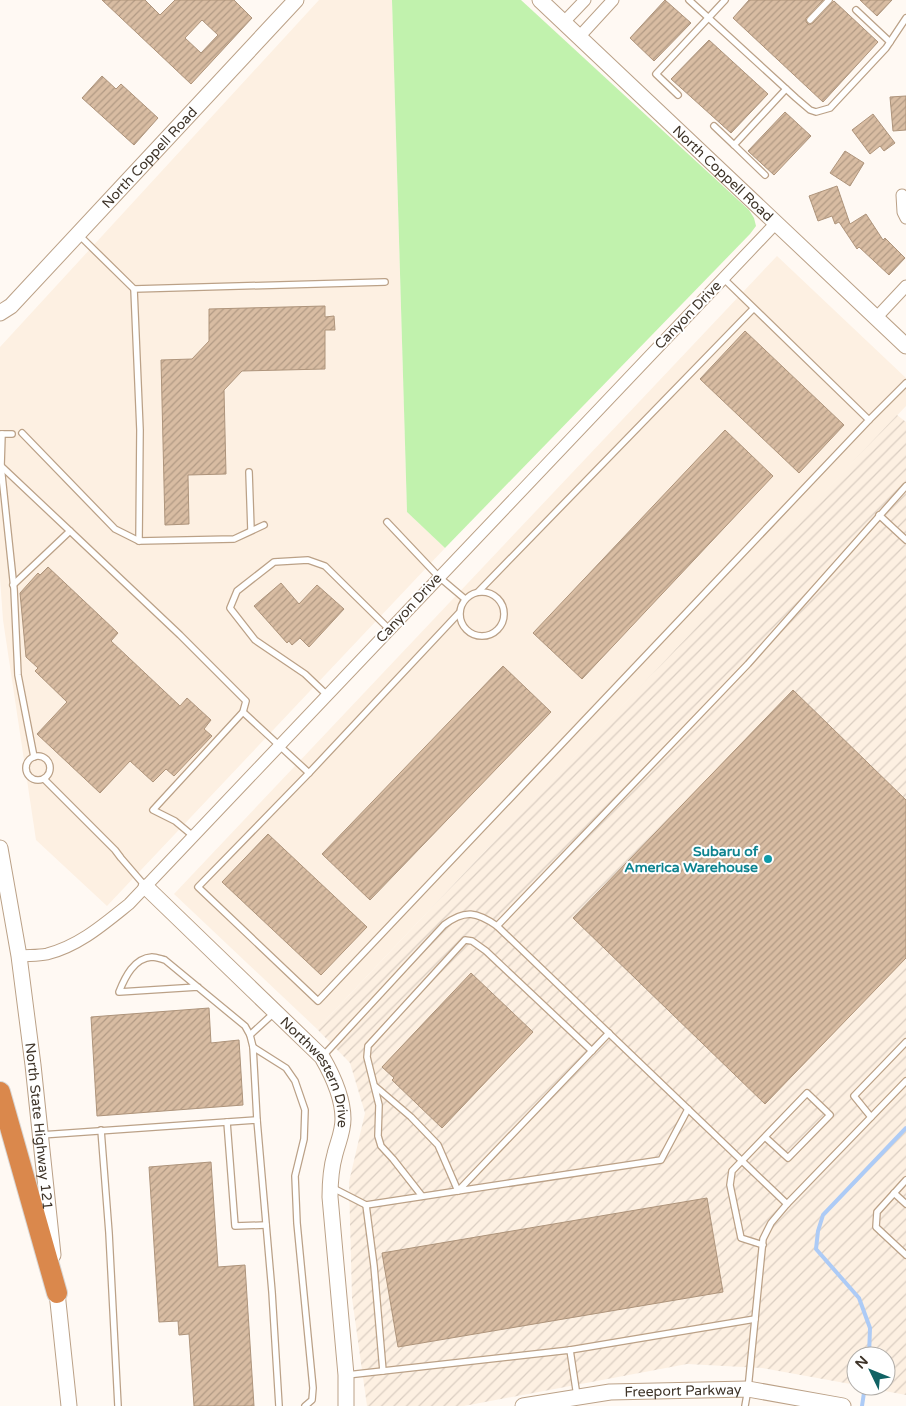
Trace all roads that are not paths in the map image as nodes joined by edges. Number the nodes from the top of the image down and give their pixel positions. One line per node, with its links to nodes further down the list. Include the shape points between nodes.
1 (296, 0): 23 (street, North Coppell Road)
2 (540, 0): 12 (street, North Coppell Road)
3 (585, 0): 12 (street)
4 (613, 0): 13 (street)
5 (689, 0): 9 (lane)
6 (726, 0): 9 (lane)
7 (829, 0): 11 (lane)
8 (856, 10): 14 (lane)
9 (709, 17): 15 (lane); 16 (lane, via 656,74)
10 (906, 18): 14 (lane)
11 (810, 20)
12 (564, 22): 13 (street, North Coppell Road)
13 (579, 37): 22 (street, North Coppell Road)
14 (890, 42): 15 (lane, via 830,108 816,112 810,110)
15 (786, 89): 18 (lane)
16 (678, 95)
17 (714, 126): 18 (lane)
18 (734, 145): 19 (lane)
19 (765, 175)
20 (902, 196): 21 (street)
21 (906, 218)
22 (776, 223): 24 (street, Canyon Drive); 31 (street, North Coppell Road)
23 (78, 234): 27 (lane); 28 (street, North Coppell Road)
24 (723, 278): 29 (lane); 48 (street, Canyon Drive)
25 (385, 282): 27 (lane)
26 (906, 286): 31 (street)
27 (134, 289): 47 (lane, via 140,430)
28 (4, 308): 30 (street, North Coppell Road)
29 (753, 309): 34 (lane); 50 (lane)
30 (0, 318)
31 (876, 318): 32 (street, North Coppell Road)
32 (906, 346)
33 (906, 383): 34 (lane)
34 (869, 420): 58 (lane, via 318,1001 198,887)
35 (22, 433): 47 (lane, via 115,529)
36 (1, 434): 37 (lane); 38 (lane)
37 (12, 434)
38 (1, 466): 45 (lane); 49 (lane)
39 (249, 472): 44 (lane)
40 (906, 486): 41 (lane)
41 (879, 515): 46 (lane); 63 (lane, via 748,664)
42 (386, 522): 48 (lane)
43 (264, 525): 44 (lane)
44 (251, 530): 47 (lane, via 234,539)
45 (70, 531): 49 (lane); 55 (lane, via 246,701)
46 (906, 540)
47 (139, 541)
48 (439, 577): 51 (lane); 53 (street, Canyon Drive)
49 (13, 585): 57 (lane, via 18,676)
50 (478, 592): 51 (lane); 52 (lane, via 492,594 502,605 504,619 496,632 483,637 468,633)
51 (465, 600): 52 (lane)
52 (459, 613): 58 (lane)
53 (389, 629): 54 (street, Canyon Drive); 54 (lane, via 325,566 308,560 274,562 237,591 230,608 256,640 305,674)
54 (327, 695): 56 (street, Canyon Drive)
55 (243, 712): 56 (lane); 60 (lane, via 153,810)
56 (278, 746): 58 (lane); 60 (street, Canyon Drive)
57 (34, 757): 59 (lane, via 43,757 49,764 50,772); 59 (lane, via 28,762 28,775 34,780)
58 (309, 774)
59 (44, 779): 62 (lane)
60 (194, 836): 62 (street, Canyon Drive)
61 (0, 848): 64 (street, North State Highway 121)
62 (146, 886): 64 (street, Canyon Drive, via 129,904 82,940 45,954); 66 (street, Northwestern Drive)
63 (497, 926): 67 (lane); 72 (lane, via 483,916 472,915 462,915 444,924)
64 (19, 956): 81 (street, North State Highway 121)
65 (198, 987): 65 (lane, via 165,960 152,957 128,971 119,992); 68 (lane, via 245,1026)
66 (275, 1011): 68 (lane); 72 (street, Northwestern Drive)
67 (609, 1033): 71 (lane); 76 (lane)
68 (250, 1035): 70 (lane)
69 (906, 1042): 77 (lane, via 854,1096)
70 (253, 1047): 78 (lane); 105 (lane, via 286,1068 295,1081 305,1110 304,1139 295,1176 313,1388 312,1400)
71 (592, 1051): 74 (lane, via 486,951 465,940 368,1046 367,1057); 86 (lane)
72 (322, 1057): 85 (street, Northwestern Drive, via 340,1095 343,1119)
73 (906, 1081): 77 (lane)
74 (376, 1086): 86 (lane, via 438,1145); 88 (lane, via 381,1146)
75 (0, 1092): 95 (highway)
76 (688, 1109): 83 (lane); 86 (lane, via 662,1160)
77 (871, 1117): 89 (lane)
78 (257, 1120): 79 (lane); 92 (lane)
79 (227, 1122): 80 (lane); 92 (lane, via 235,1226)
80 (101, 1130): 81 (lane); 103 (lane)
81 (40, 1135): 95 (street, North State Highway 121)
82 (765, 1137): 82 (lane, via 807,1093 830,1115 788,1158); 83 (lane)
83 (742, 1160): 89 (lane); 93 (lane, via 732,1171 730,1185 741,1238)
84 (906, 1180): 87 (lane)
85 (330, 1187): 91 (lane); 99 (street, Northwestern Drive)
86 (458, 1191): 88 (lane)
87 (894, 1193): 90 (lane); 94 (lane, via 877,1212 876,1227)
88 (422, 1196): 91 (lane)
89 (787, 1204): 93 (lane, via 766,1231)
90 (906, 1204)
91 (366, 1205): 98 (lane)
92 (266, 1225): 104 (lane)
93 (763, 1245): 96 (lane)
94 (906, 1255)
95 (57, 1293): 102 (street, North State Highway 121)
96 (755, 1320): 97 (lane); 100 (lane)
97 (570, 1350): 98 (lane); 101 (lane)
98 (383, 1371): 99 (lane)
99 (346, 1375): 106 (street, Northwestern Drive)
100 (748, 1390): 101 (street, Freeport Parkway, via 610,1392); 108 (lane); 109 (street, Freeport Parkway)
101 (577, 1396): 107 (street, Freeport Parkway)
102 (69, 1406)
103 (118, 1406)
104 (279, 1406)
105 (305, 1406)
106 (346, 1406)
107 (523, 1406)
108 (745, 1406)
109 (843, 1406)

